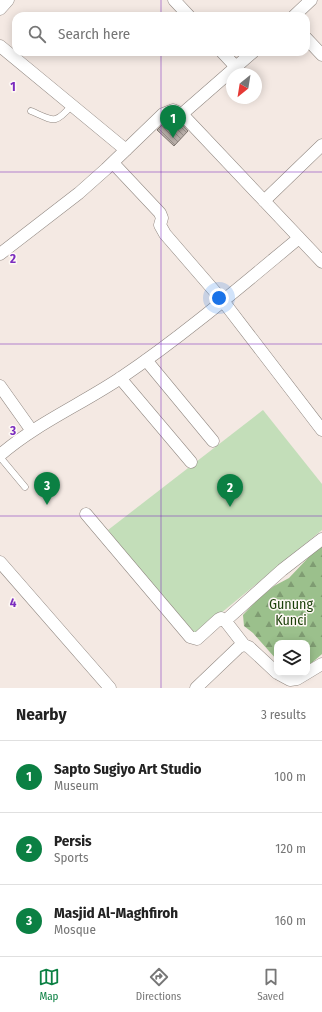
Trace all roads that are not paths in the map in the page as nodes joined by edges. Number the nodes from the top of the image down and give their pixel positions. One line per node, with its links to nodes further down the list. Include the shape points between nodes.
1 (8, 0): 4 (street)
2 (174, 0): 5 (street)
3 (311, 0): 6 (street)
4 (0, 9)
5 (184, 12)
6 (298, 12)
7 (310, 42): 9 (street)
8 (0, 46): 11 (street)
9 (322, 55)
10 (12, 56): 15 (street)
11 (12, 56)
12 (226, 56): 14 (street)
13 (248, 56): 14 (street)
14 (236, 67): 17 (street)
15 (72, 105): 16 (lane, via 57,120); 19 (street)
16 (31, 111)
17 (182, 114): 19 (street, via 173,110 163,114); 21 (street)
18 (322, 145): 21 (street)
19 (126, 150): 20 (street)
20 (113, 163): 23 (street, via 50,217); 25 (street, via 157,209 162,216 160,225 165,234)
21 (264, 201): 22 (street)
22 (299, 238): 24 (street); 25 (street)
23 (0, 254)
24 (322, 262)
25 (223, 302): 26 (street); 29 (street)
26 (146, 360): 27 (street); 31 (street)
27 (120, 378): 30 (street); 33 (street)
28 (0, 386): 30 (street)
29 (322, 430)
30 (32, 431): 32 (street)
31 (213, 441)
32 (1, 451): 34 (lane)
33 (191, 462)
34 (25, 487)
35 (86, 514): 38 (street, via 190,637 197,639 219,619)
36 (322, 539): 38 (street, via 282,570)
37 (2, 569): 46 (street)
38 (225, 621): 39 (street)
39 (244, 645): 41 (street); 47 (street)
40 (322, 664): 42 (street)
41 (274, 670)
42 (310, 671)
43 (281, 676): 45 (street)
44 (302, 676): 45 (street)
45 (293, 684)
46 (110, 688)
47 (196, 688)

